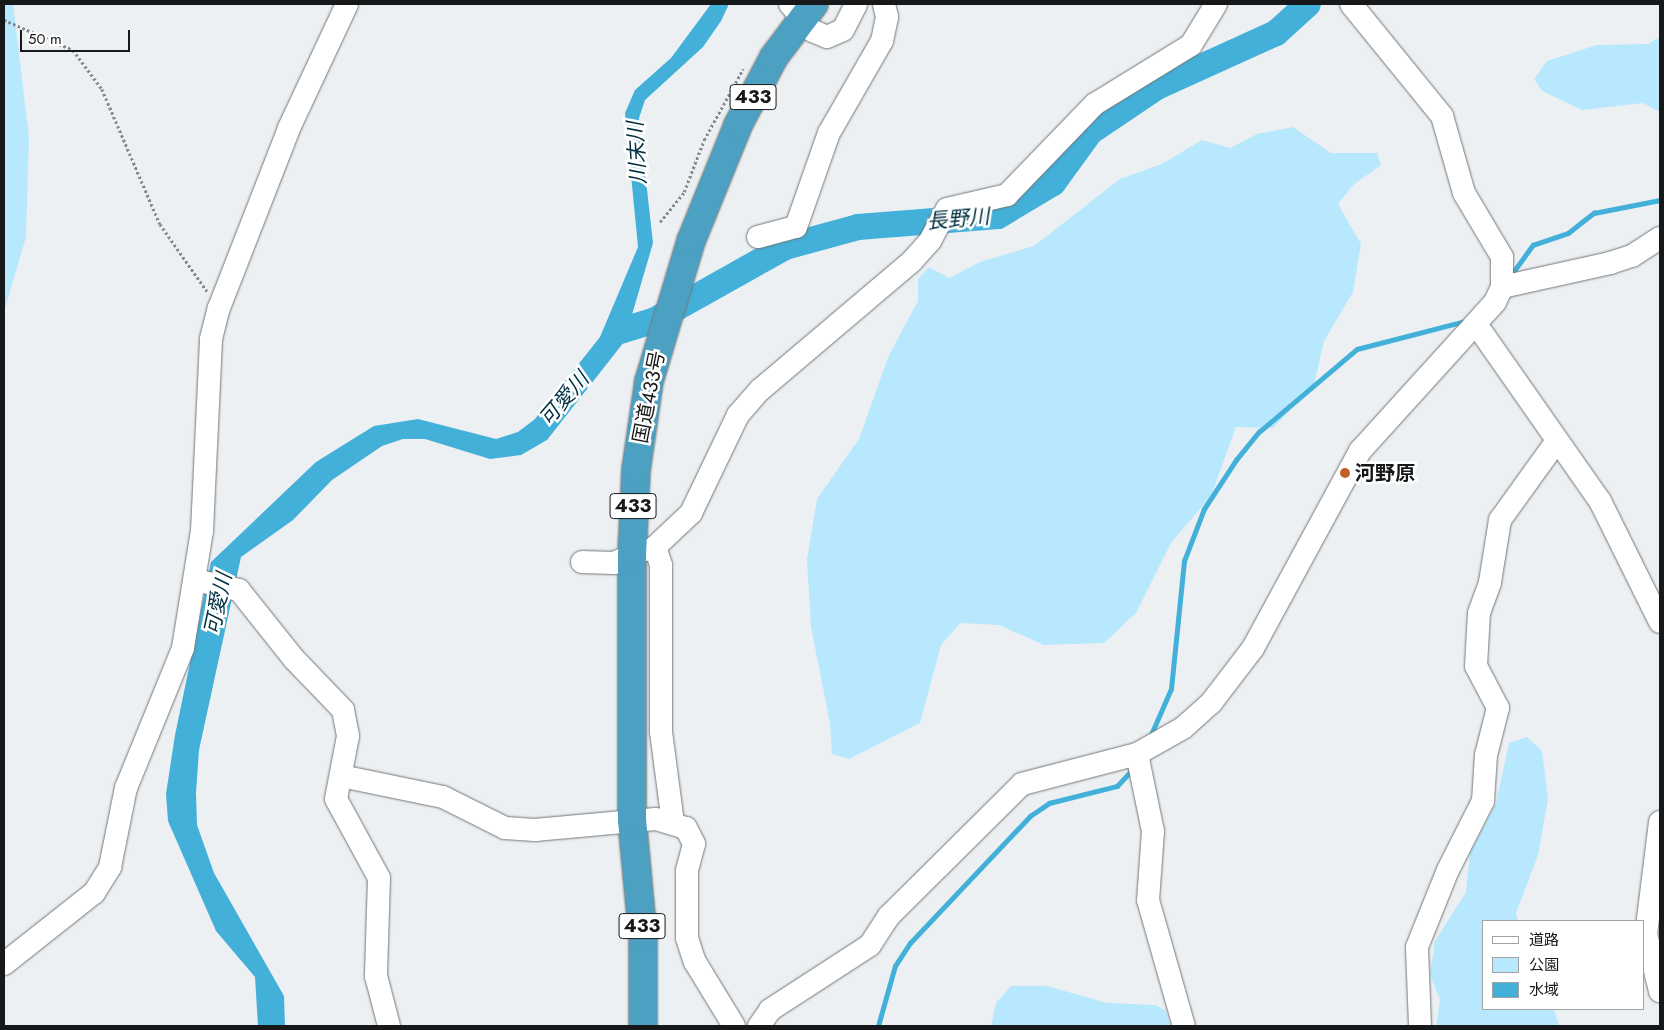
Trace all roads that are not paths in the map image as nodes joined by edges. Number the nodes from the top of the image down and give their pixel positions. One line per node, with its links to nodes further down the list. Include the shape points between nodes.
1 (347, 4): 14 (street, via 289,128 219,308 211,339)
2 (856, 4): 6 (street, via 836,36 817,34)
3 (884, 4): 7 (street, via 887,17 882,41 829,134 796,227)
4 (1216, 4): 12 (street, via 1191,45 1095,104 1007,195 986,203 947,209 930,242 912,261 760,390 738,415 691,513)
5 (1351, 4): 9 (street, via 1442,116 1464,194 1502,257)
6 (802, 9): 12 (highway, 国道433号 / 433, via 738,125 682,268 659,347 641,434)
7 (758, 238)
8 (1660, 238): 9 (street, via 1632,256 1610,263)
9 (1502, 286): 10 (street, via 1496,302)
10 (1476, 324): 11 (street); 16 (street, via 1360,452 1235,676 1183,728)
11 (1556, 442): 15 (street, via 1600,501); 29 (street, via 1500,520 1490,582 1479,613 1476,666 1498,708 1486,754 1483,801 1448,870 1417,948)
12 (644, 551): 13 (street, via 614,563); 19 (highway, 国道433号 / 433); 20 (street, via 661,565 661,732)
13 (582, 562)
14 (200, 581): 17 (street, via 235,588 343,710 348,736); 21 (street, via 179,664 126,788 110,866 94,893)
15 (1660, 622)
16 (1137, 754): 27 (street, via 1022,784 889,916 870,945 770,1010); 28 (street, via 1154,831 1148,900)
17 (341, 776): 19 (street, via 443,796 512,830); 23 (street, via 337,806 379,878 376,976)
18 (1660, 822): 22 (street, via 1646,934)
19 (633, 823): 20 (street); 24 (highway, 国道433号 / 433); 25 (highway, 国道433号 / 433, via 643,938)
20 (673, 823): 26 (street, via 686,828 694,844 687,871 687,938 695,962)
21 (4, 964)
22 (1660, 991)
23 (389, 1026)
24 (629, 1026)
25 (643, 1026)
26 (734, 1026)
27 (759, 1026)
28 (1184, 1026)
29 (1420, 1026)

